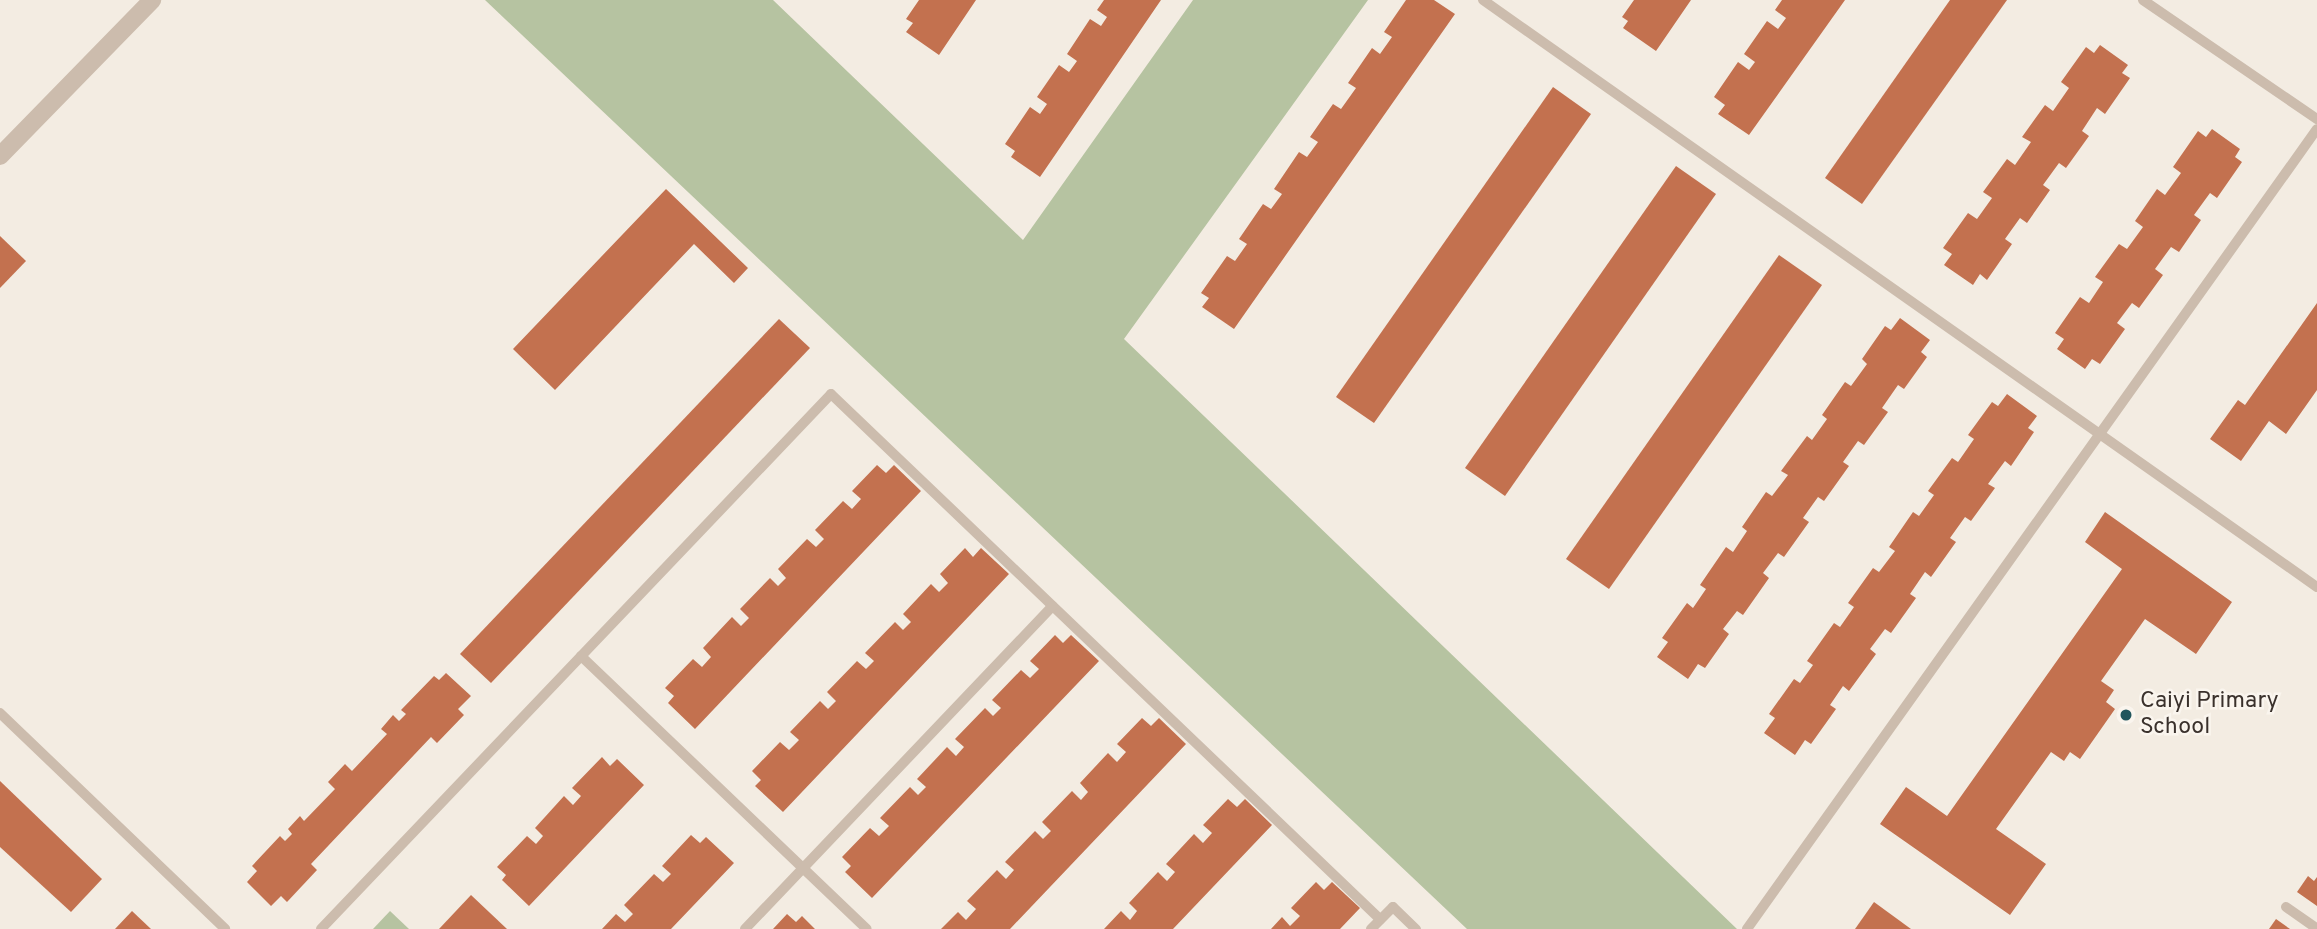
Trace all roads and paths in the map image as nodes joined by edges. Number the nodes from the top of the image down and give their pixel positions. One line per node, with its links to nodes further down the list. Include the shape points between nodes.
1 (152, 0): 6 (street)
2 (1483, 0): 7 (lane)
3 (2143, 0): 4 (lane)
4 (2317, 119)
5 (2317, 129): 7 (lane)
6 (0, 156)
7 (2101, 433): 8 (lane); 21 (lane)
8 (2317, 587)
9 (1053, 606): 10 (lane, via 831,394); 12 (lane); 14 (lane)
10 (581, 656): 12 (lane); 16 (lane)
11 (0, 713): 15 (lane)
12 (803, 868): 17 (lane); 18 (lane)
13 (2286, 907): 22 (lane)
14 (1380, 919): 19 (lane); 20 (lane, via 1393,907)
15 (225, 929)
16 (321, 929)
17 (745, 929)
18 (867, 929)
19 (1371, 929)
20 (1416, 929)
21 (1747, 929)
22 (2317, 929)

